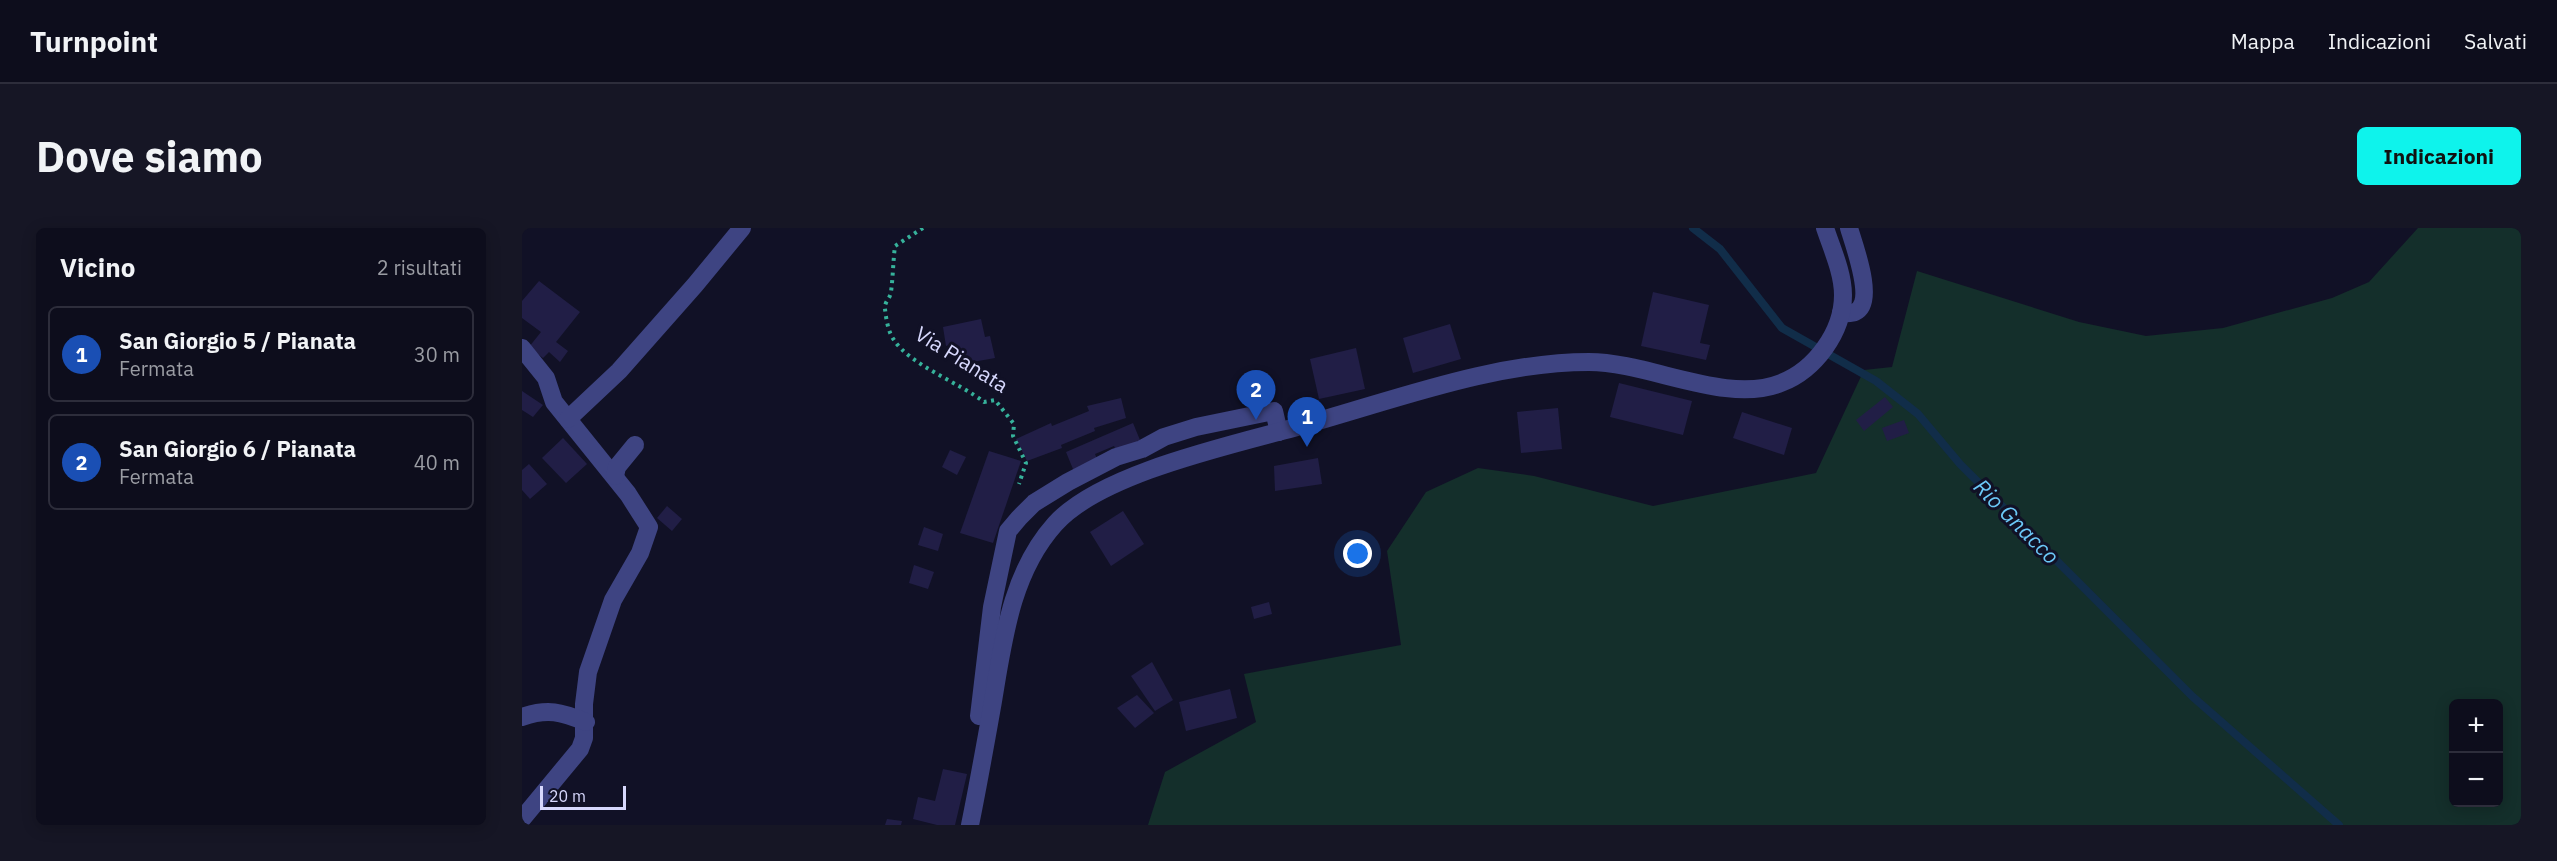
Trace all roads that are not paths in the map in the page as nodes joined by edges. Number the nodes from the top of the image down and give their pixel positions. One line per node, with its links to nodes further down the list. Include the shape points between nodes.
1 (742, 228): 6 (street, via 619,371)
2 (1825, 228): 4 (street, via 1840,275)
3 (1849, 228): 4 (street, via 1865,292 1861,307 1854,313)
4 (1841, 313): 7 (street, via 1829,342 1808,367 1765,389 1743,391 1618,364 1525,367)
5 (522, 348): 6 (street, via 546,378 554,402)
6 (568, 418): 9 (street)
7 (1279, 432): 12 (street, via 1124,480 1081,502 1055,524 1031,558 1014,597); 12 (street, via 1274,411 1197,427 1116,457 1034,503 1008,531 992,607 976,740)
8 (635, 445): 9 (street, via 617,466)
9 (615, 476): 11 (street, via 649,527 640,553 614,600 588,672)
10 (522, 717): 11 (street, via 556,711)
11 (586, 722): 13 (street, via 580,749)
12 (986, 742): 14 (street)
13 (522, 819)
14 (970, 825)

